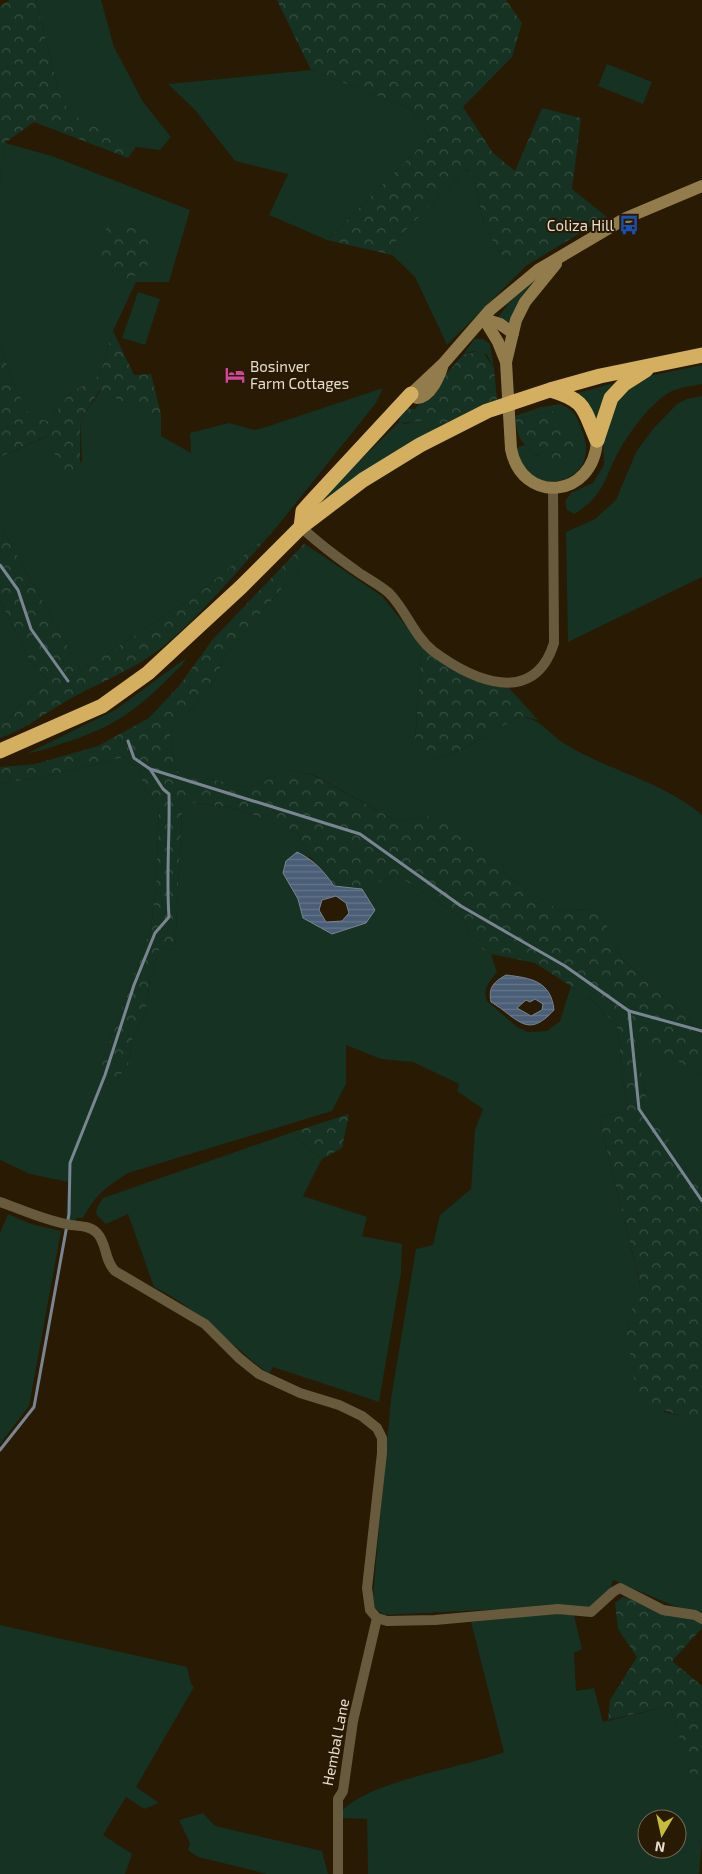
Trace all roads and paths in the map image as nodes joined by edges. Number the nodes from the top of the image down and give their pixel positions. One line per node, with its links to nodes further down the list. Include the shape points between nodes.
1 (702, 186): 2 (street, via 626,218)
2 (559, 260): 3 (street, via 520,283); 4 (street, via 524,302)
3 (484, 319): 4 (street, via 500,324); 5 (street); 10 (street, via 443,364 425,396 417,398)
4 (512, 336): 5 (street); 7 (street)
5 (498, 342): 7 (street)
6 (702, 355): 8 (highway)
7 (506, 362): 12 (street, via 514,462 521,474 538,484)
8 (654, 365): 9 (highway); 11 (highway, via 616,391 604,415)
9 (550, 390): 11 (highway, via 569,396 582,406); 13 (highway, via 487,411 420,445 357,485)
10 (411, 394): 13 (highway, via 303,511)
11 (597, 440): 12 (street, via 594,461 585,475 571,484)
12 (553, 487): 13 (street, via 554,643 539,669 511,684 484,680 434,651 418,635 388,592 320,546)
13 (301, 527): 14 (highway, via 148,673 102,706)
14 (0, 751)
15 (0, 1202): 16 (street, via 60,1223 86,1226 100,1236 106,1260 115,1271 205,1324 259,1374 300,1393 339,1405 377,1428 382,1438 382,1453 367,1588 370,1610)
16 (377, 1618): 17 (street, via 387,1621 435,1620 558,1609 591,1612 620,1588 663,1610); 18 (street, Hembal Lane, via 353,1721 343,1791 338,1799)
17 (702, 1619)
18 (338, 1874)

